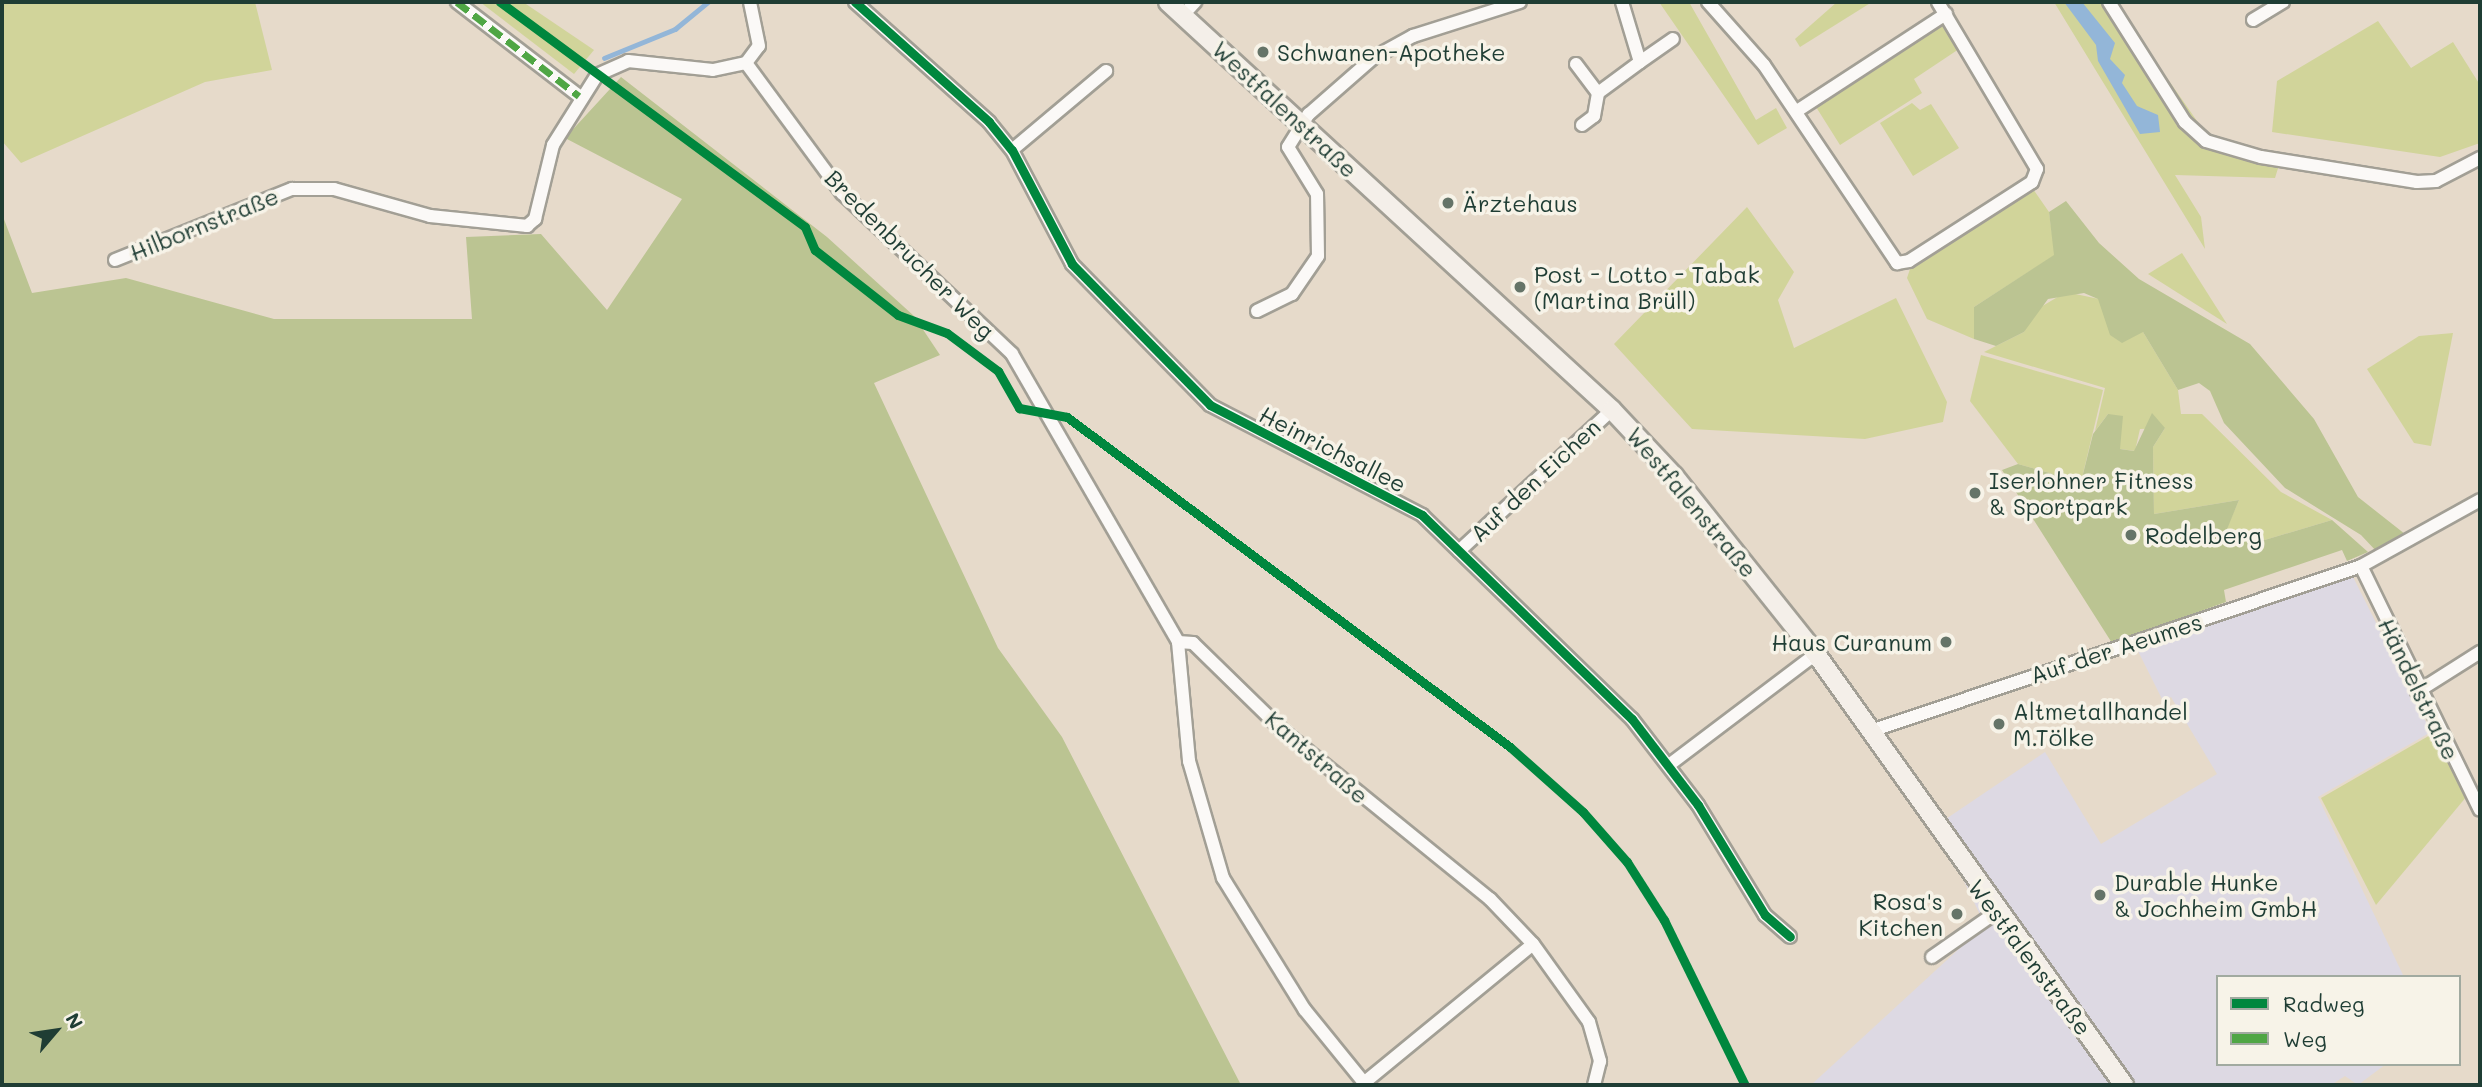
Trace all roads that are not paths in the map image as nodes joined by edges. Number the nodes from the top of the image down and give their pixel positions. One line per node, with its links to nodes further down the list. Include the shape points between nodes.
1 (457, 2): 20 (street)
2 (750, 2): 15 (street, via 759,46)
3 (855, 2): 24 (street, Heinrichsallee)
4 (1168, 2): 11 (main road, Westfalenstraße)
5 (1520, 2): 22 (street, via 1413,36 1373,58)
6 (1622, 2): 16 (street)
7 (1708, 2): 21 (street)
8 (1938, 2): 12 (street)
9 (2109, 2): 25 (street, via 2185,122 2206,141 2261,157 2417,182 2436,181)
10 (2283, 2): 13 (street)
11 (1189, 8): 22 (main road, Westfalenstraße)
12 (1945, 14): 21 (street); 21 (street, via 2038,169 2032,182 1909,261 1897,263)
13 (2253, 20)
14 (1674, 39): 16 (street)
15 (746, 62): 20 (street, Hilbornstraße, via 713,70 619,63); 32 (street, Bredenbrucher Weg, via 842,193 1012,355)
16 (1640, 62): 19 (street)
17 (1576, 64): 19 (street)
18 (1106, 71): 24 (street)
19 (1598, 93): 23 (street, via 1594,116)
20 (579, 96): 26 (street, Hilbornstraße, via 553,145 535,219 527,226 430,216 334,190 292,189)
21 (1797, 111)
22 (1301, 125): 27 (street, via 1288,147 1317,194 1318,256 1292,294); 28 (main road, Westfalenstraße)
23 (1582, 125)
24 (1012, 150): 30 (street, Heinrichsallee, via 1072,264 1210,405 1422,515)
25 (2480, 158)
26 (115, 260)
27 (1257, 311)
28 (1612, 410): 30 (street, Auf den Eichen); 34 (main road, Westfalenstraße, via 1699,505)
29 (2480, 500): 31 (street, Auf der Aeumes)
30 (1459, 551): 37 (street, Heinrichsallee, via 1632,719)
31 (2361, 566): 35 (street, Händelstraße); 36 (street, Auf der Aeumes)
32 (1178, 642): 41 (street, Kantstraße, via 1193,643 1282,730 1490,900); 43 (street, via 1189,761 1223,878 1305,1010)
33 (2480, 652): 35 (street)
34 (1816, 654): 36 (main road, Westfalenstraße); 37 (street)
35 (2417, 692): 38 (street, Händelstraße)
36 (1871, 731): 39 (main road, Westfalenstraße)
37 (1669, 765): 40 (street, Heinrichsallee, via 1765,915)
38 (2480, 810)
39 (1995, 913): 42 (street); 45 (main road, Westfalenstraße)
40 (1790, 937)
41 (1533, 944): 43 (street); 44 (street, Kantstraße, via 1589,1022 1600,1061)
42 (1932, 957)
43 (1366, 1084)
44 (1594, 1085)
45 (2124, 1085)

